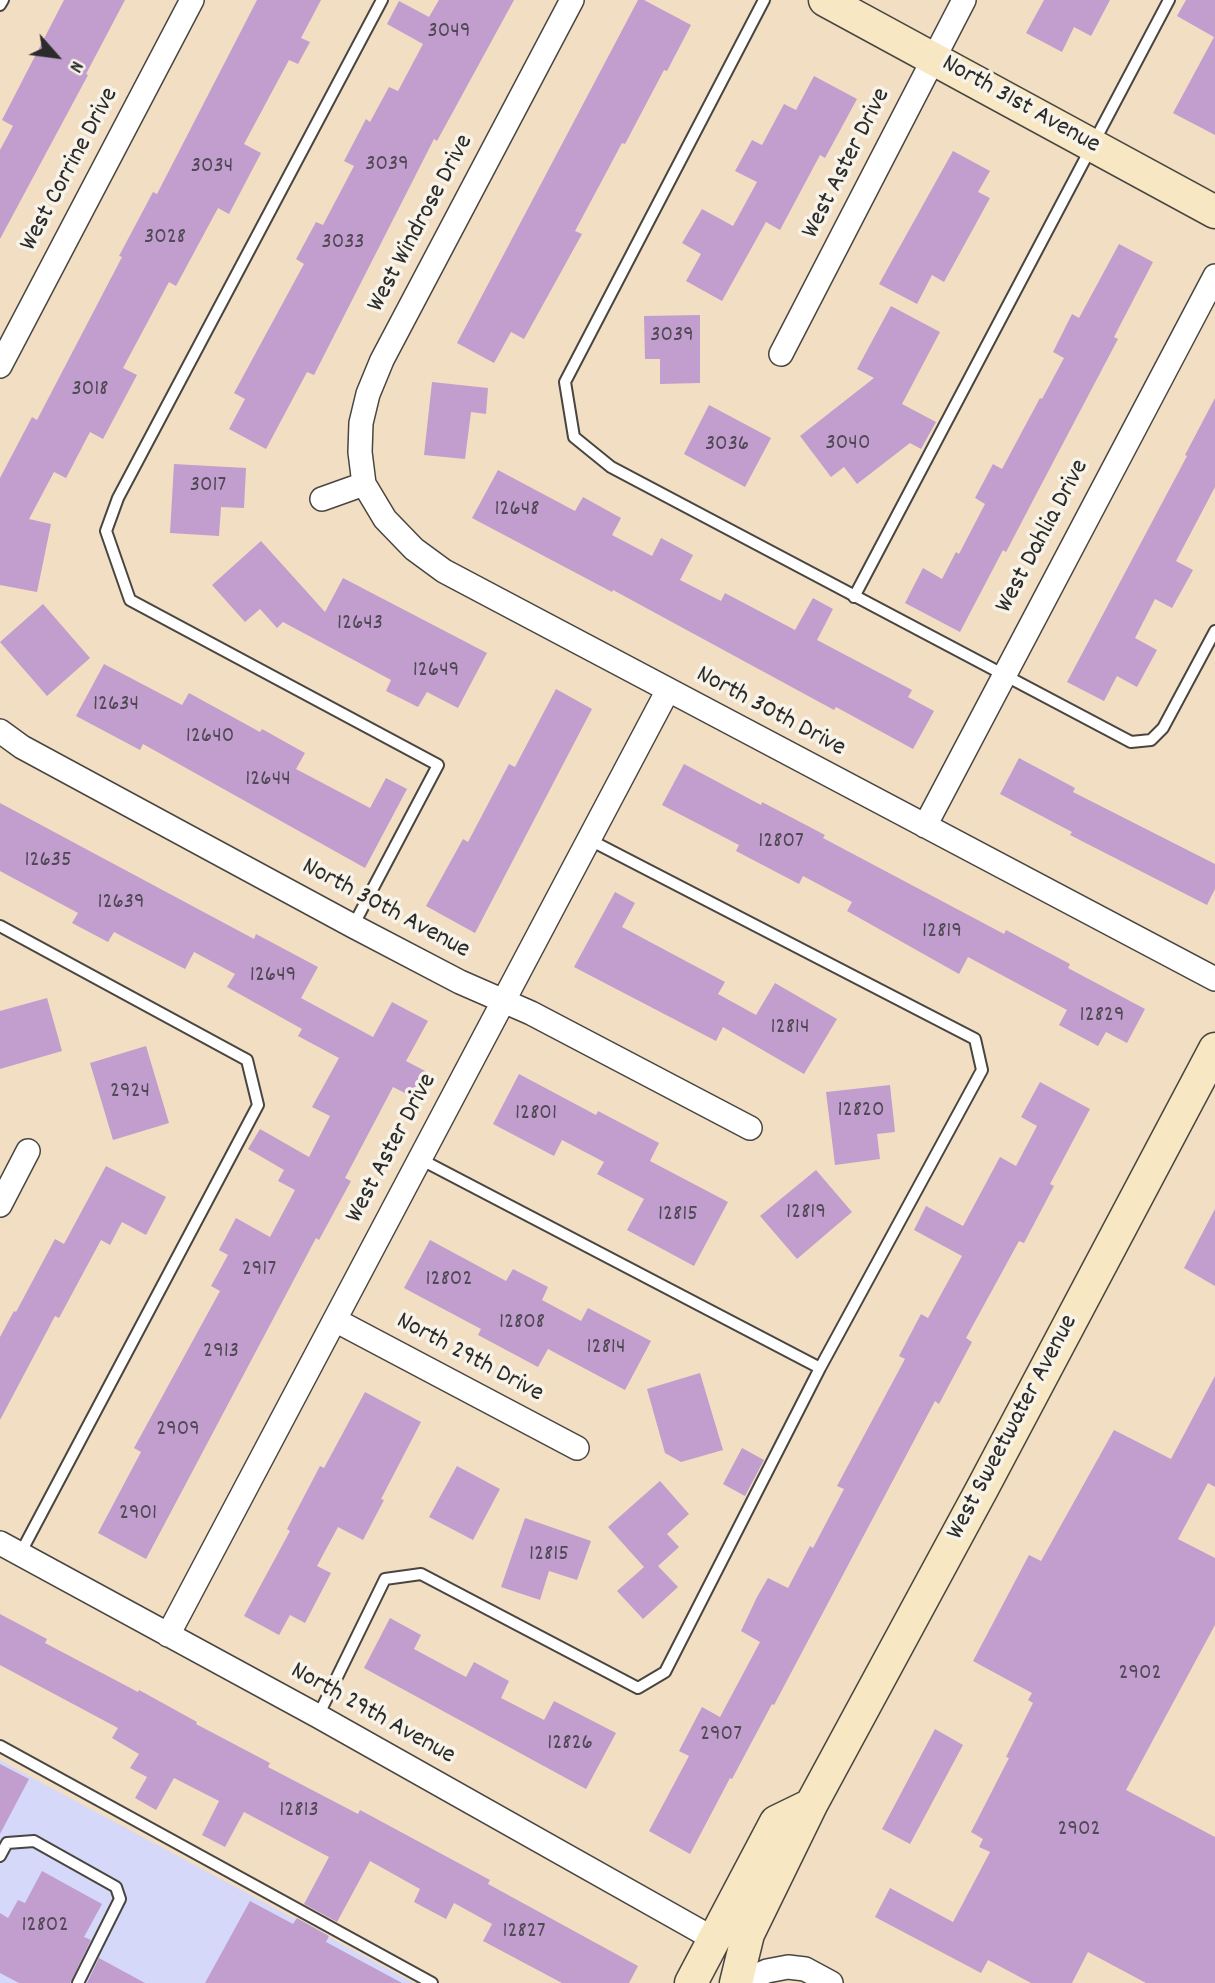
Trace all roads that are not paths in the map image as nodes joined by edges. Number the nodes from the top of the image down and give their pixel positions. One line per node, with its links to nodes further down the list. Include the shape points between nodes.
1 (3, 0): 9 (lane)
2 (192, 0): 15 (street, West Corrine Drive)
3 (382, 0): 26 (lane, via 118,498 106,531 130,600 439,765)
4 (572, 0): 16 (street, West Windrose Drive, via 382,360 361,423)
5 (764, 0): 18 (lane, via 565,382 574,438 611,467)
6 (825, 0): 10 (street, North 31st Avenue)
7 (964, 0): 10 (street, West Aster Drive)
8 (1168, 0): 11 (lane)
9 (0, 5)
10 (933, 58): 11 (street, North 31st Avenue); 14 (street, West Aster Drive)
11 (1092, 145): 12 (street, North 31st Avenue); 18 (lane)
12 (1215, 212)
13 (1215, 276): 20 (street, West Dahlia Drive)
14 (781, 354)
15 (0, 366)
16 (364, 484): 17 (street); 21 (street, North 30th Drive, via 385,519 444,571)
17 (322, 499)
18 (854, 597): 20 (lane)
19 (1215, 631): 20 (lane, via 1163,728 1151,740 1131,742)
20 (1003, 675): 23 (street, West Dahlia Drive)
21 (668, 690): 23 (street, North 30th Drive); 24 (street, West Aster Drive)
22 (0, 732): 26 (street, North 30th Avenue)
23 (925, 826): 27 (street, North 30th Drive)
24 (589, 839): 28 (street, West Aster Drive); 35 (lane, via 975,1039 982,1070)
25 (0, 926): 38 (lane, via 247,1060 258,1105)
26 (354, 926): 28 (street, North 30th Avenue)
27 (1215, 979)
28 (503, 1000): 30 (street, North 30th Avenue); 32 (street, West Aster Drive)
29 (1215, 1049): 42 (street, West Sweetwater Avenue)
30 (750, 1128)
31 (28, 1151): 33 (street)
32 (419, 1159): 34 (street, West Aster Drive); 35 (lane)
33 (0, 1205)
34 (335, 1320): 36 (street, North 29th Drive); 39 (street, West Aster Drive)
35 (820, 1368): 40 (lane, via 664,1672 638,1688 421,1574 385,1579)
36 (577, 1448)
37 (0, 1543): 38 (street, North 29th Avenue)
38 (20, 1554): 39 (street, North 29th Avenue)
39 (168, 1635): 40 (street, North 29th Avenue)
40 (318, 1716): 45 (street, North 29th Avenue)
41 (0, 1746): 47 (lane)
42 (811, 1805): 44 (street, West Sweetwater Avenue, via 809,1844); 45 (street, via 776,1822)
43 (0, 1856): 46 (lane, via 7,1843 34,1841 116,1887 120,1899)
44 (758, 1930): 45 (street); 49 (street, West Sweetwater Avenue)
45 (714, 1939): 48 (street); 49 (street)
46 (78, 1983)
47 (432, 1983)
48 (691, 1983)
49 (736, 1983): 50 (street, via 788,1967 805,1969)
50 (831, 1983)

